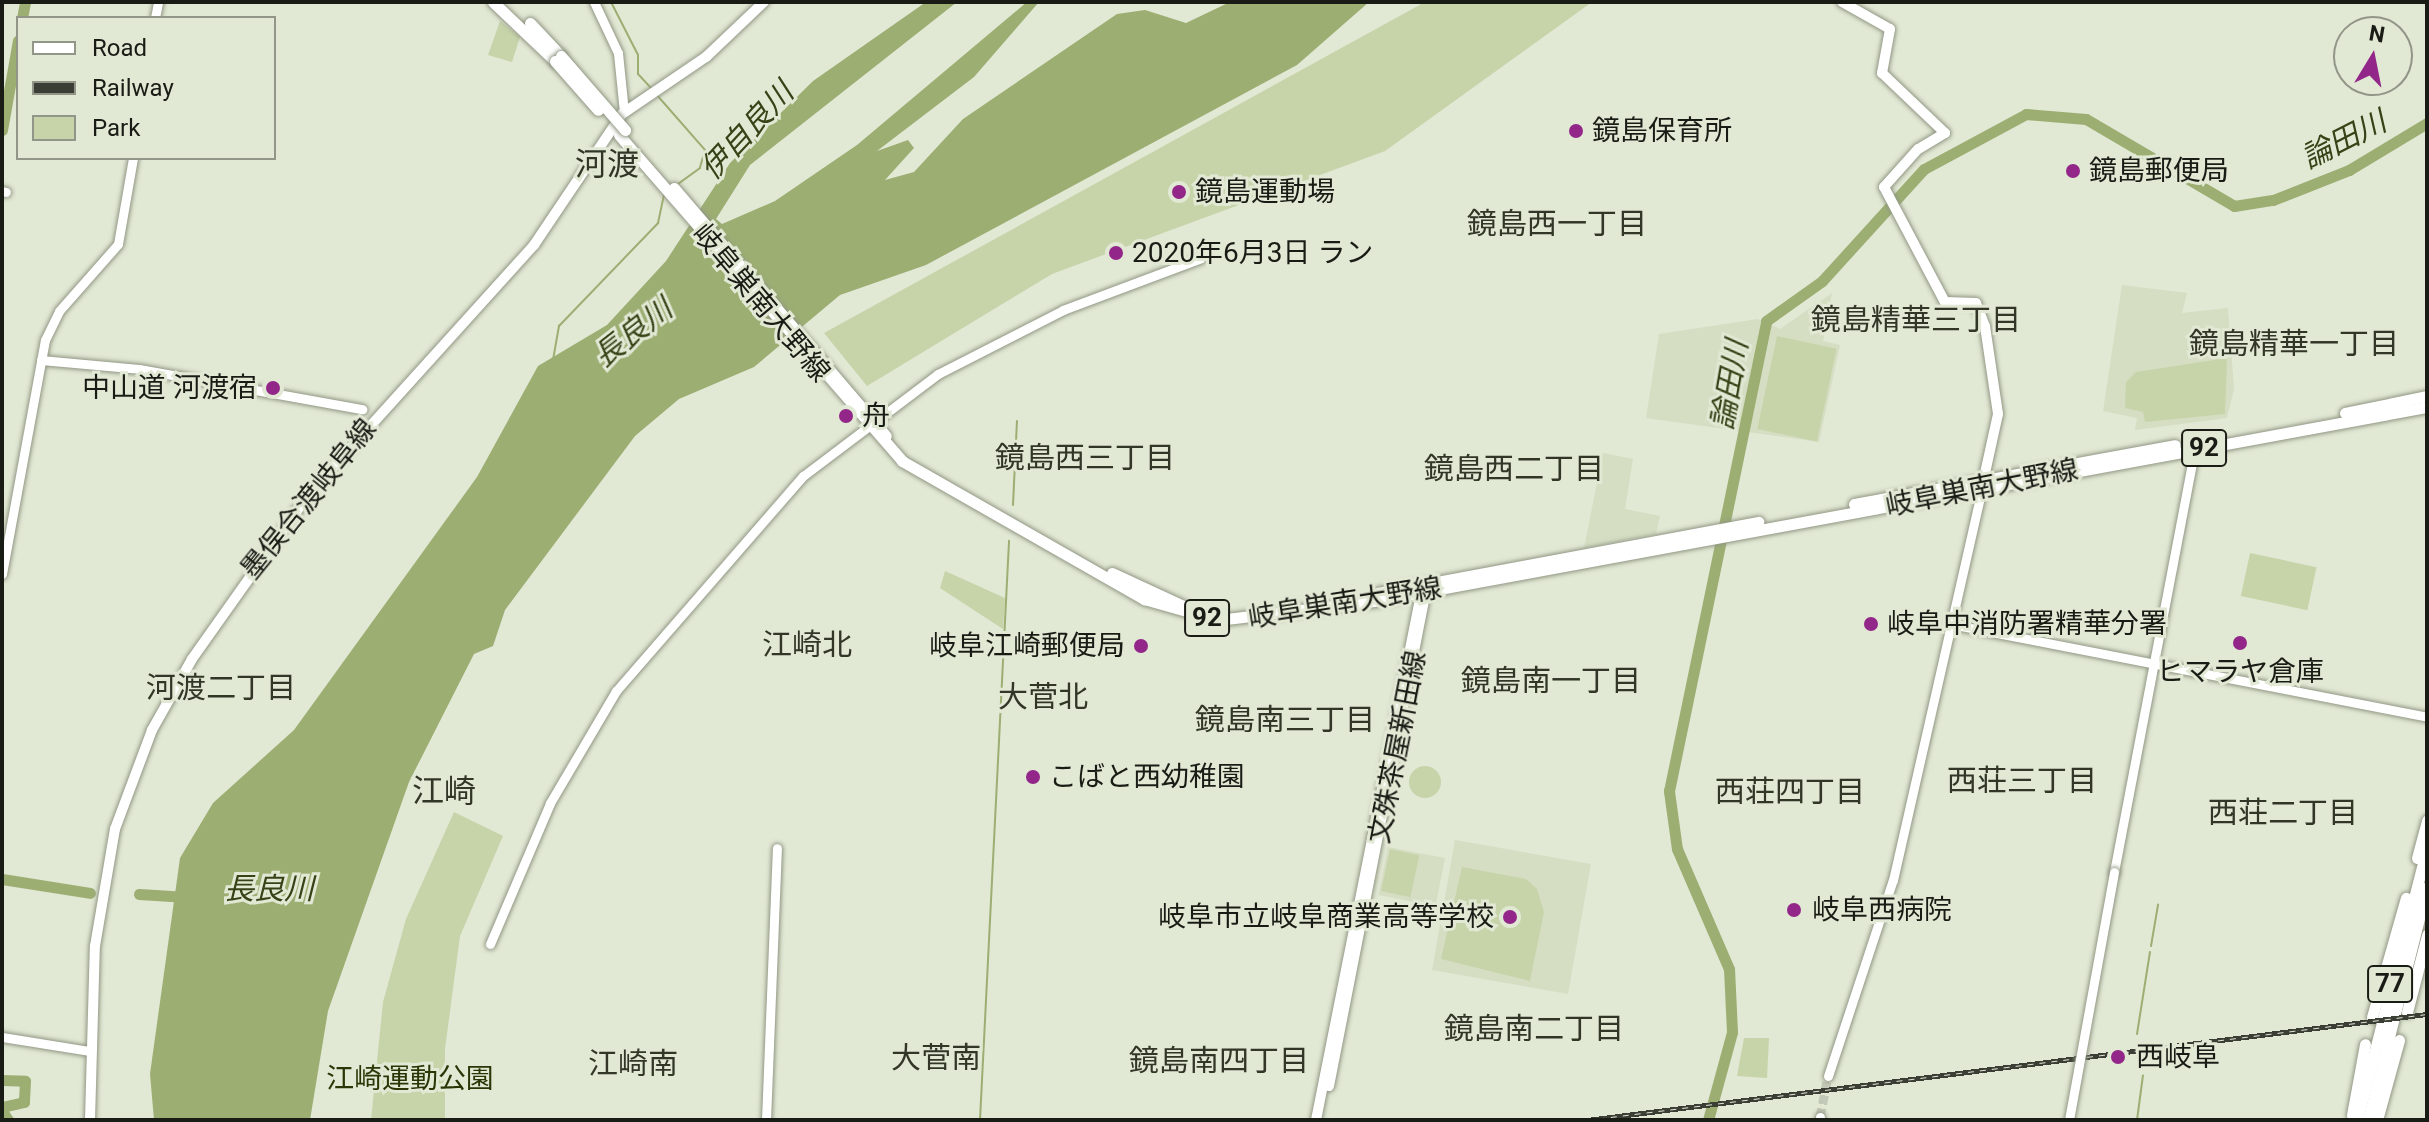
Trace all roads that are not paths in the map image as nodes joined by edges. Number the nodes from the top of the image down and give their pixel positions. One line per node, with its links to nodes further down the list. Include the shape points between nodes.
1 (493, 2): 6 (main road, 岐阜巣南大野線 / 92)
2 (506, 2): 6 (main road, 岐阜巣南大野線 / 92)
3 (594, 2): 7 (street, via 618,53)
4 (764, 2): 7 (main road, 墨俣合渡岐阜線, via 706,57)
5 (1842, 2): 16 (main road, via 1890,29 1882,73 1945,133 1884,187 1895,199 1945,302 1976,303 1985,326 1998,414)
6 (558, 58): 14 (main road, 岐阜巣南大野線 / 92, bridge)
7 (624, 112): 33 (main road, 墨俣合渡岐阜線, via 534,245 309,494 179,682 115,829 95,946)
8 (133, 160): 10 (street, via 118,244 59,311)
9 (1201, 258): 14 (street, via 1063,310)
10 (41, 360): 13 (street, via 139,369); 17 (street)
11 (2427, 396): 15 (main road, 岐阜巣南大野線 / 92)
12 (2427, 407): 15 (main road, 岐阜巣南大野線 / 92)
13 (362, 409)
14 (864, 418): 18 (main road, 岐阜巣南大野線 / 92, via 911,468 1144,599 1200,617 1270,619); 27 (street, via 751,529 634,667 550,803)
15 (2196, 446): 16 (main road, 岐阜巣南大野線 / 92); 20 (street)
16 (1983, 484): 18 (main road, 岐阜巣南大野線 / 92); 19 (street)
17 (2, 574)
18 (1425, 589): 37 (main road, 文殊茶屋新田線); 38 (main road, 文殊茶屋新田線)
19 (1950, 624): 20 (street); 34 (street, via 1891,889)
20 (2153, 664): 21 (street); 39 (street, bridge)
21 (2427, 717)
22 (2427, 820): 29 (main road)
23 (777, 848): 36 (street)
24 (2427, 848): 41 (main road, 77)
25 (2427, 887): 42 (main road, 77)
26 (2427, 935): 28 (main road)
27 (490, 944)
28 (2407, 1012)
29 (2372, 1017)
30 (2, 1037): 33 (street)
31 (2399, 1040): 43 (main road)
32 (2365, 1044): 40 (main road)
33 (89, 1051): 35 (main road, 墨俣合渡岐阜線)
34 (1828, 1076)
35 (90, 1120)
36 (766, 1120)
37 (1316, 1120)
38 (1323, 1120)
39 (2069, 1120)
40 (2351, 1120)
41 (2357, 1120)
42 (2368, 1120)
43 (2377, 1120)

